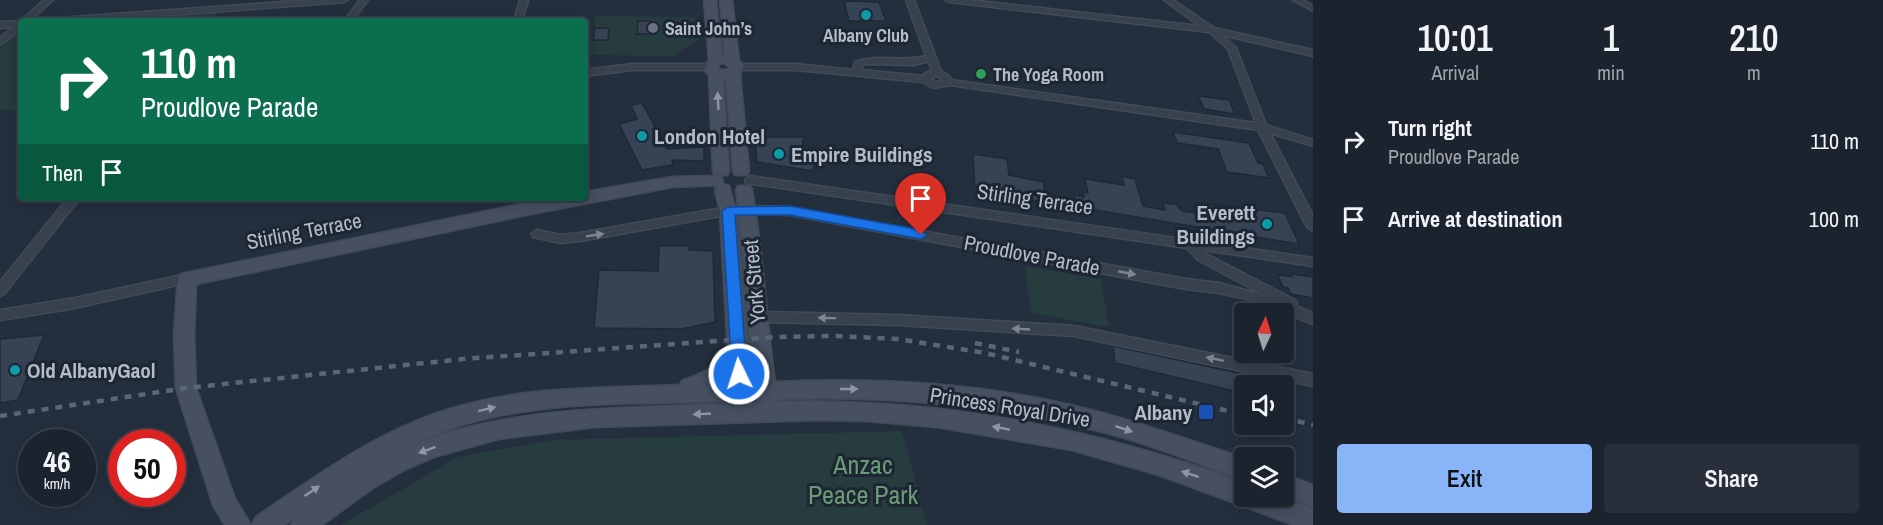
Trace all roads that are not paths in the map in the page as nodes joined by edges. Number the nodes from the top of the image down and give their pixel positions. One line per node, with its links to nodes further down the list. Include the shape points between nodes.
1 (50, 0): 14 (street)
2 (236, 0): 12 (street)
3 (344, 0): 12 (street)
4 (364, 0): 17 (street)
5 (524, 0): 18 (street)
6 (710, 0): 27 (main road, York Street)
7 (726, 0): 28 (main road, York Street)
8 (910, 0): 25 (street)
9 (949, 0): 22 (street)
10 (1168, 0): 22 (street)
11 (1298, 0): 13 (street)
12 (229, 8): 15 (street); 16 (street)
13 (1313, 9)
14 (29, 18)
15 (97, 18)
16 (221, 18)
17 (350, 18)
18 (519, 18)
19 (18, 24): 20 (street)
20 (0, 25)
21 (18, 27): 23 (street)
22 (1211, 30): 24 (street); 35 (street, via 1232,48)
23 (0, 42)
24 (1313, 53)
25 (932, 57): 31 (street, via 915,62 865,61 858,64); 32 (street)
26 (588, 62): 29 (street)
27 (714, 67): 28 (main road); 29 (street); 38 (main road, York Street, one-way to 27)
28 (734, 67): 31 (street, via 796,67); 37 (main road, York Street)
29 (599, 70): 30 (street)
30 (588, 72)
31 (857, 74): 33 (street)
32 (937, 74): 33 (street); 34 (street)
33 (926, 79): 34 (street, via 937,85)
34 (948, 82): 35 (street)
35 (1262, 127): 36 (street); 44 (street)
36 (1313, 142)
37 (745, 180): 38 (main road, via 731,169); 38 (main road, via 734,192); 42 (main road, York Street); 46 (street, Stirling Terrace)
38 (720, 181): 39 (main road, Stirling Terrace, via 672,182); 43 (main road, York Street)
39 (588, 194)
40 (72, 201): 49 (street)
41 (529, 203): 48 (main road, Stirling Terrace)
42 (747, 210): 43 (main road); 53 (main road, York Street); 54 (street, Proudlove Parade, one-way to 54, via 790,211 1186,284 1211,285)
43 (728, 211): 45 (street, one-way to 43, via 561,239 580,237); 52 (main road, York Street)
44 (1313, 227)
45 (537, 234)
46 (1189, 243): 47 (street, Stirling Terrace); 51 (street, via 1202,257)
47 (1313, 262)
48 (187, 279): 50 (street); 69 (main road, via 186,388 225,505)
49 (0, 291)
50 (0, 315)
51 (1313, 315)
52 (735, 316): 53 (main road); 56 (main road, York Street)
53 (757, 316): 55 (main road, York Street); 57 (street, one-way to 53, via 1074,331)
54 (1313, 320)
55 (760, 347): 58 (main road, via 786,384); 59 (main road)
56 (738, 356): 60 (main road, via 723,372 703,384); 61 (main road, York Street)
57 (1313, 380)
58 (816, 389): 59 (main road, Princess Royal Drive); 63 (main road, Princess Royal Drive, one-way to 63, via 885,389 1024,405 1105,423)
59 (767, 391): 61 (main road, Princess Royal Drive); 62 (main road)
60 (585, 398): 61 (main road, Princess Royal Drive); 70 (main road, Princess Royal Drive, one-way to 60, via 368,456 450,418 503,405)
61 (742, 401): 62 (main road, Princess Royal Drive); 71 (main road, Princess Royal Drive, one-way to 71, via 542,421 470,436 392,464 348,490)
62 (769, 413): 65 (main road, Princess Royal Drive, one-way to 62, via 1085,443 956,420 890,413)
63 (1234, 465)
64 (1294, 488): 66 (main road)
65 (1234, 490)
66 (1313, 496)
67 (1278, 507): 68 (main road)
68 (1313, 521)
69 (238, 525)
70 (264, 525)
71 (303, 525)

